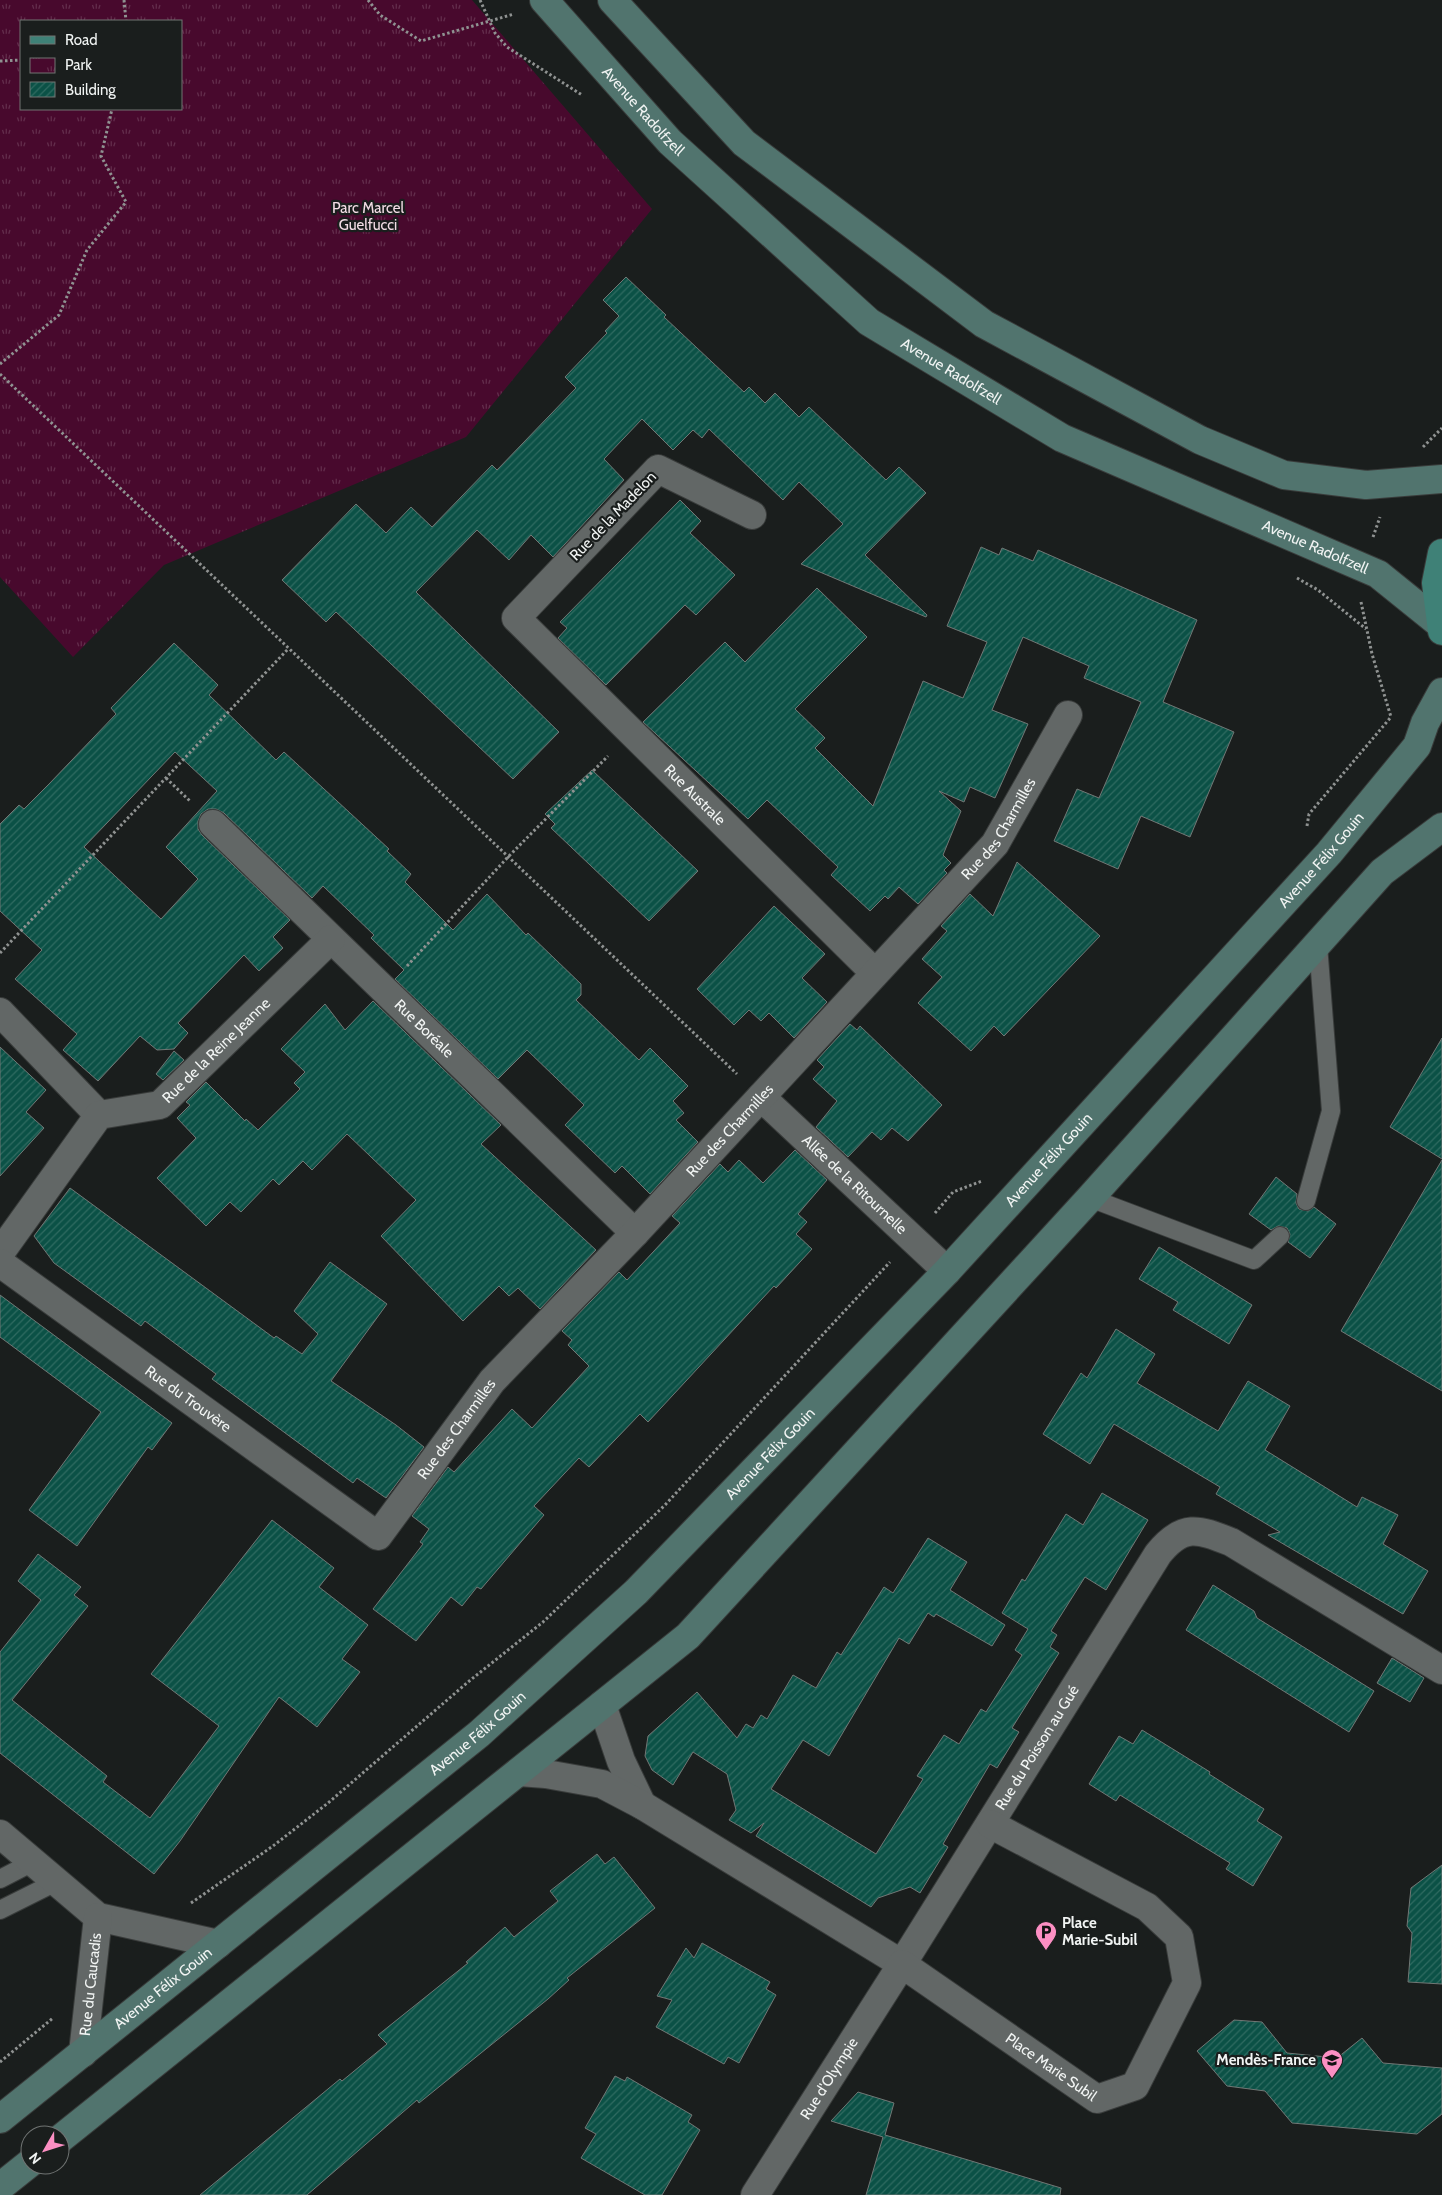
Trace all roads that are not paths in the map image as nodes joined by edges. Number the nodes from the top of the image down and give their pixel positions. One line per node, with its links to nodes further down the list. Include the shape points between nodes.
1 (544, 0): 7 (main road, Avenue Radolfzell, via 670,142 869,322 1062,438 1378,574)
2 (612, 0): 3 (main road, via 744,143 984,324 1200,440 1284,475 1366,486)
3 (1442, 479)
4 (752, 515): 6 (street, Rue de la Madelon, via 658,469)
5 (1442, 552): 7 (main road, via 1436,583)
6 (516, 618): 14 (street, Rue Australe)
7 (1441, 628)
8 (1442, 692): 24 (main road, Avenue Félix Gouin, via 1416,746 1329,853)
9 (1068, 716): 14 (street, Rue des Charmilles, via 995,844)
10 (213, 824): 12 (street, Rue Boréale)
11 (1442, 826): 13 (main road, via 1382,872)
12 (331, 938): 17 (street, Rue de la Reine Jeanne, via 160,1105); 20 (street, Rue Boréale)
13 (1318, 945): 18 (main road); 19 (lane, via 1331,1111)
14 (875, 973): 16 (street, Rue des Charmilles)
15 (0, 1012): 17 (street)
16 (761, 1097): 20 (street, Rue des Charmilles); 24 (street, Allée de la Ritournelle)
17 (99, 1115): 22 (street)
18 (1090, 1198): 21 (lane, via 1254,1260); 27 (main road, via 688,1636)
19 (1306, 1201)
20 (635, 1233): 25 (street, Rue des Charmilles, via 492,1381)
21 (1280, 1236)
22 (0, 1253)
23 (0, 1263): 25 (street, Rue du Trouvère)
24 (947, 1271): 37 (main road, Avenue Félix Gouin, via 636,1592 479,1734)
25 (378, 1536)
26 (1442, 1670): 30 (street, Rue du Poisson au Gué, via 1231,1542 1202,1531 1186,1531 1169,1540 1158,1554)
27 (602, 1705): 28 (main road); 29 (street, via 621,1762)
28 (519, 1772): 29 (street, via 602,1784); 41 (main road)
29 (642, 1805): 38 (street)
30 (990, 1824): 38 (street, Rue du Poisson au Gué); 38 (street, Place Marie Subil, via 1147,1907 1179,1937 1187,1983 1135,2086 1097,2099)
31 (2, 1840): 32 (street, Rue du Caucadis)
32 (33, 1862): 33 (lane); 34 (street, Rue du Caucadis)
33 (0, 1879)
34 (56, 1882): 35 (lane); 36 (street, Rue du Caucadis)
35 (0, 1910)
36 (98, 1917): 37 (street, Rue du Caucadis); 39 (street, Rue du Caucadis)
37 (218, 1944): 39 (main road, Avenue Félix Gouin)
38 (902, 1964): 44 (street, Rue d'Olympie)
39 (83, 2053): 40 (main road, Avenue Félix Gouin)
40 (0, 2120)
41 (70, 2131)
42 (20, 2171): 43 (main road)
43 (0, 2188)
44 (755, 2195)

